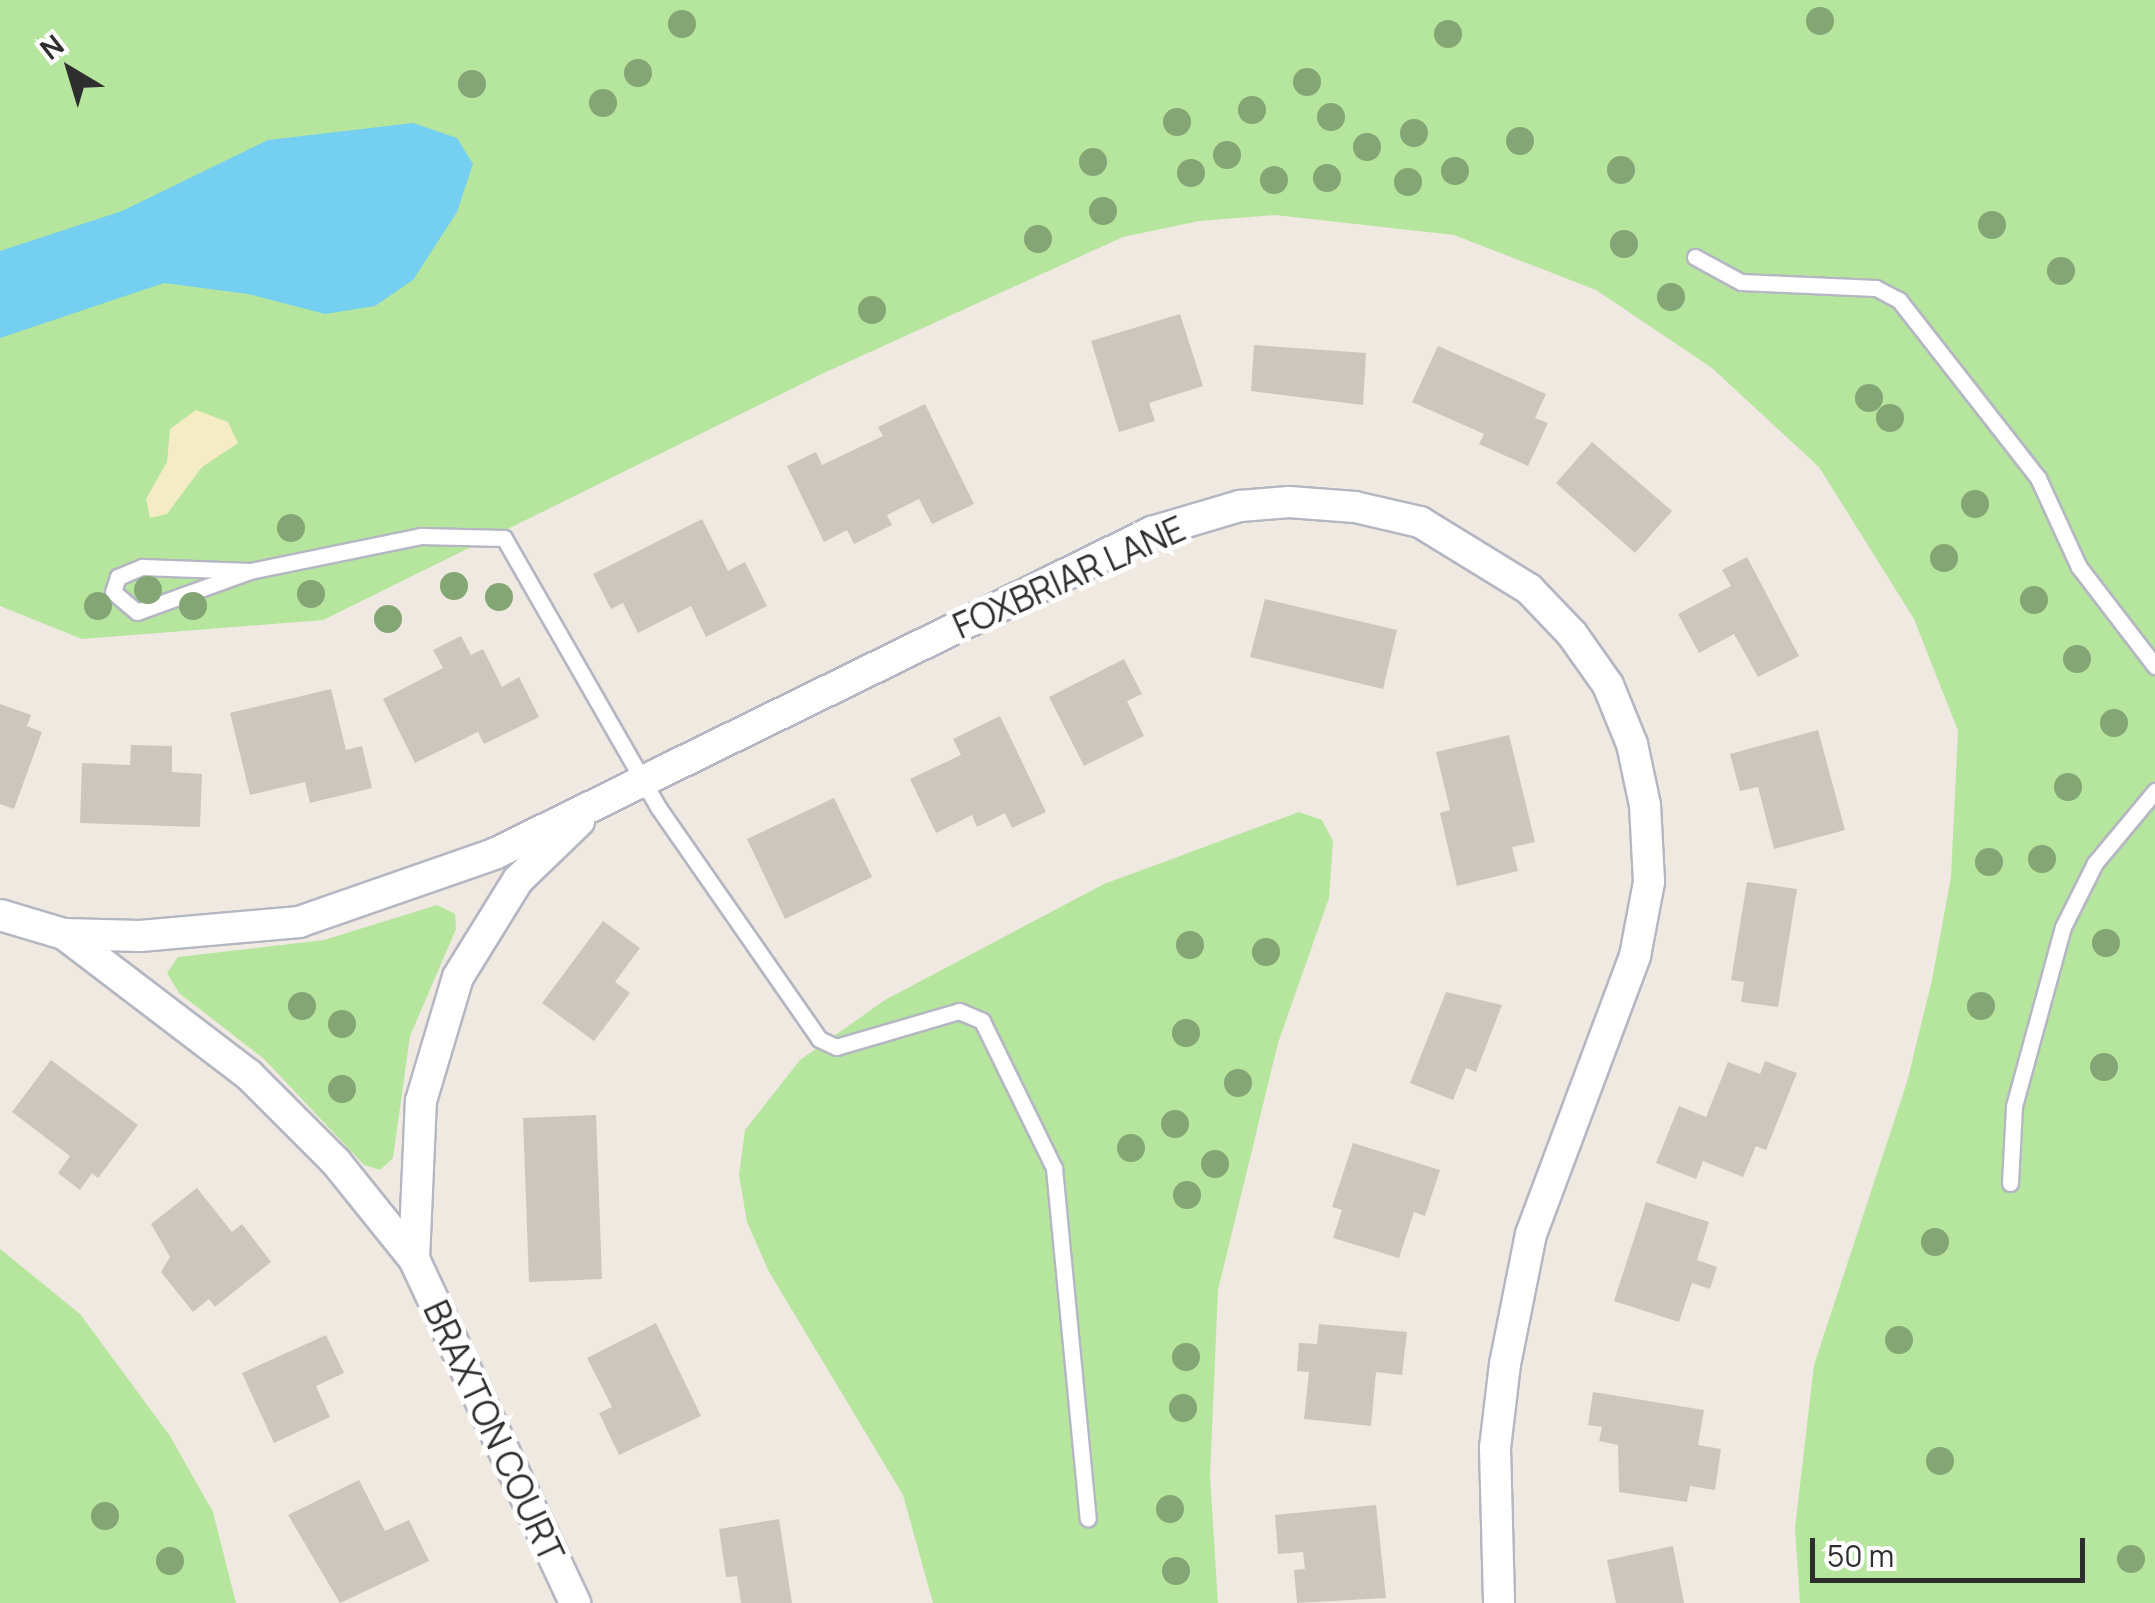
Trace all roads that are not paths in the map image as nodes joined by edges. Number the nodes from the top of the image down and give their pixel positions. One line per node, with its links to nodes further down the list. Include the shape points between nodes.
1 (1695, 257): 3 (lane, via 1741,282 1876,288 1899,300 2038,478 2080,567)
2 (250, 571): 2 (lane, via 142,567 118,577 113,592 138,612); 4 (lane, via 421,536 504,538)
3 (2155, 666)
4 (642, 781): 6 (street, FOXBRIAR LANE); 11 (lane, via 820,1039 836,1047 959,1011 982,1022 1054,1168); 13 (street, FOXBRIAR LANE, via 1152,532 1240,506 1355,507 1420,522 1529,590 1608,685 1626,729 1645,805 1648,882 1634,956 1531,1234 1495,1448)
5 (2155, 792): 9 (lane, via 2095,863 2063,927 2014,1106)
6 (600, 801): 8 (street, FOXBRIAR LANE, via 494,854 299,922 140,936); 10 (street, BRAXTON COURT, via 518,880 458,977 421,1102)
7 (0, 916): 8 (street, FOXBRIAR LANE)
8 (64, 934): 10 (street, BRAXTON COURT, via 250,1075 336,1162)
9 (2010, 1184)
10 (414, 1259): 12 (street, BRAXTON COURT)
11 (1088, 1518)
12 (575, 1603)
13 (1499, 1603)

